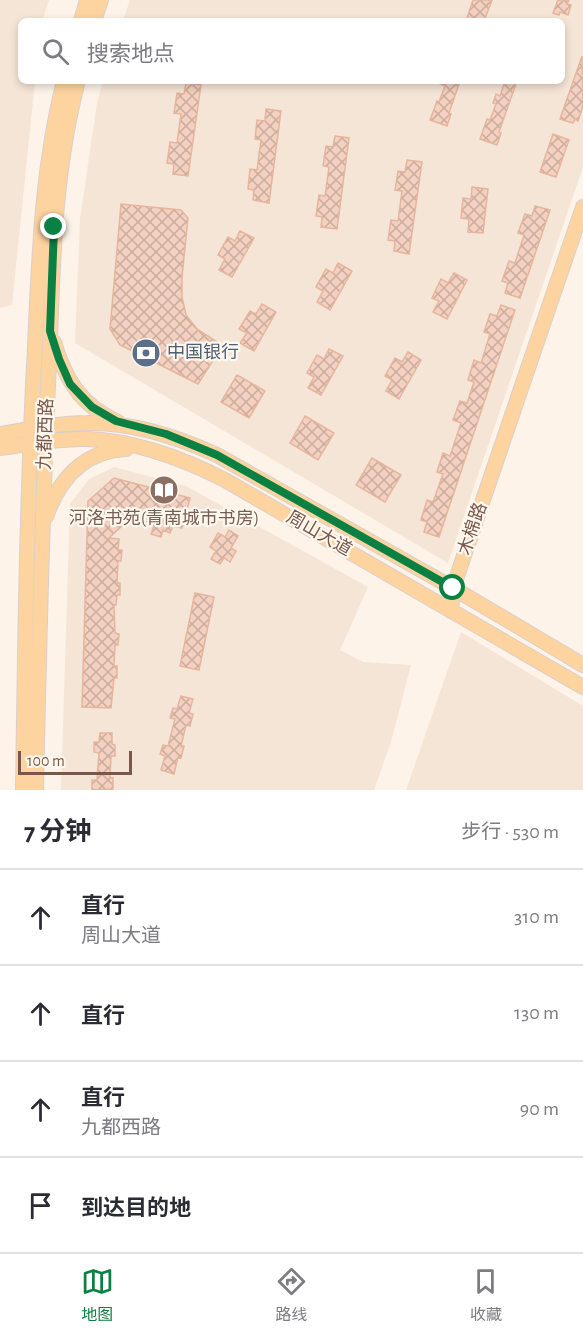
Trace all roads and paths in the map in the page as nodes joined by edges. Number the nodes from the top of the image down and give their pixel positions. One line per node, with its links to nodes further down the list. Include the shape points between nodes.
1 (87, 0): 3 (main road)
2 (101, 0): 4 (main road)
3 (82, 18)
4 (95, 18)
5 (63, 84): 13 (main road, 九都西路, via 41,225)
6 (77, 84): 9 (main road, 九都西路, via 60,165)
7 (583, 207): 18 (main road, 木棉路)
8 (583, 237): 18 (main road, 木棉路)
9 (50, 331): 10 (main road, 九都西路); 11 (main road, via 70,384 92,407 116,421)
10 (46, 428): 11 (main road, 周山大道, via 88,423); 13 (main road, 周山大道); 14 (main road, 九都西路)
11 (146, 430): 18 (main road, 周山大道, via 217,455)
12 (0, 434): 13 (main road, 周山大道)
13 (30, 437): 14 (main road, 周山大道); 15 (main road, 周山大道); 22 (main road, 九都西路)
14 (45, 442): 16 (main road, 周山大道, via 97,440); 17 (main road, 九都西路)
15 (0, 448)
16 (150, 449): 17 (main road, via 111,450 89,458 61,486); 19 (main road, 周山大道, via 225,480)
17 (42, 531): 23 (main road, 九都西路)
18 (457, 590): 19 (main road, 木棉路); 20 (main road, 周山大道)
19 (451, 611): 21 (main road, 周山大道)
20 (583, 665)
21 (583, 687)
22 (23, 790)
23 (36, 790)

